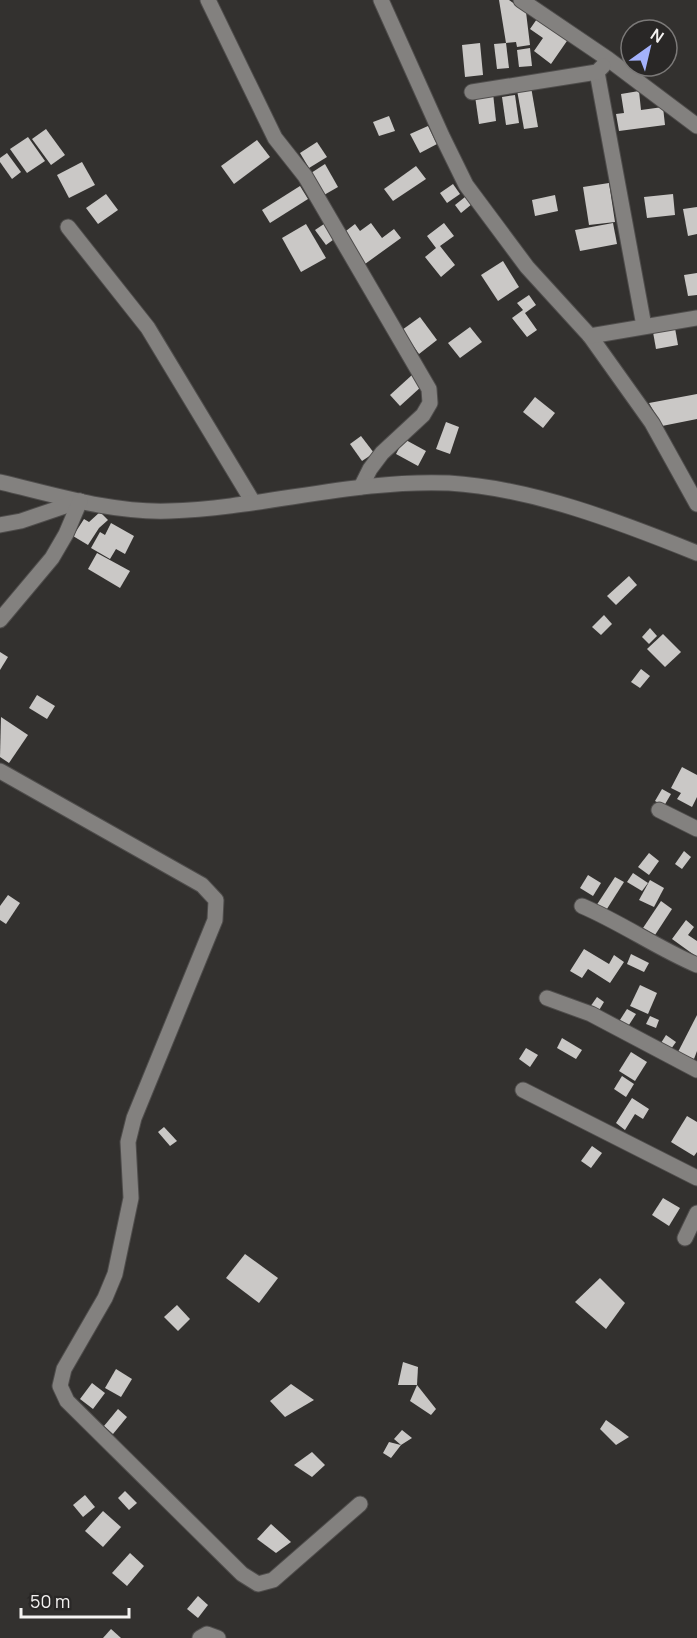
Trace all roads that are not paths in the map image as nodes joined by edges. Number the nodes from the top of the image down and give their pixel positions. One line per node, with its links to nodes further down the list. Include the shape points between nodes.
1 (208, 0): 13 (street, via 275,138 305,176 429,389 430,403 423,415 382,453)
2 (381, 0): 11 (street, via 466,185 526,267)
3 (521, 0): 4 (street)
4 (608, 59): 5 (street); 7 (street)
5 (597, 72): 6 (street); 10 (street)
6 (472, 92)
7 (697, 126)
8 (68, 227): 15 (street, via 148,328)
9 (697, 318): 10 (street)
10 (644, 326): 11 (street)
11 (590, 336): 16 (street, via 652,423)
12 (0, 482): 14 (street)
13 (362, 487): 15 (street); 18 (street, via 450,483 492,488 607,519)
14 (80, 501): 15 (street, via 167,511); 17 (street); 19 (street, via 51,558)
15 (253, 502)
16 (697, 504)
17 (0, 525)
18 (697, 553)
19 (0, 620)
20 (0, 771): 31 (street, via 202,885 216,900 215,920 134,1118 128,1142 131,1198 115,1274 64,1369 60,1386 67,1401 242,1574 258,1584 273,1580)
21 (659, 810): 22 (street)
22 (697, 829)
23 (582, 906): 24 (street)
24 (697, 965)
25 (548, 998): 26 (street, via 591,1014)
26 (697, 1070)
27 (523, 1090): 28 (street)
28 (697, 1178)
29 (697, 1213): 30 (street)
30 (685, 1238)
31 (360, 1504)
32 (200, 1638): 33 (street, via 207,1634)
33 (218, 1638)

